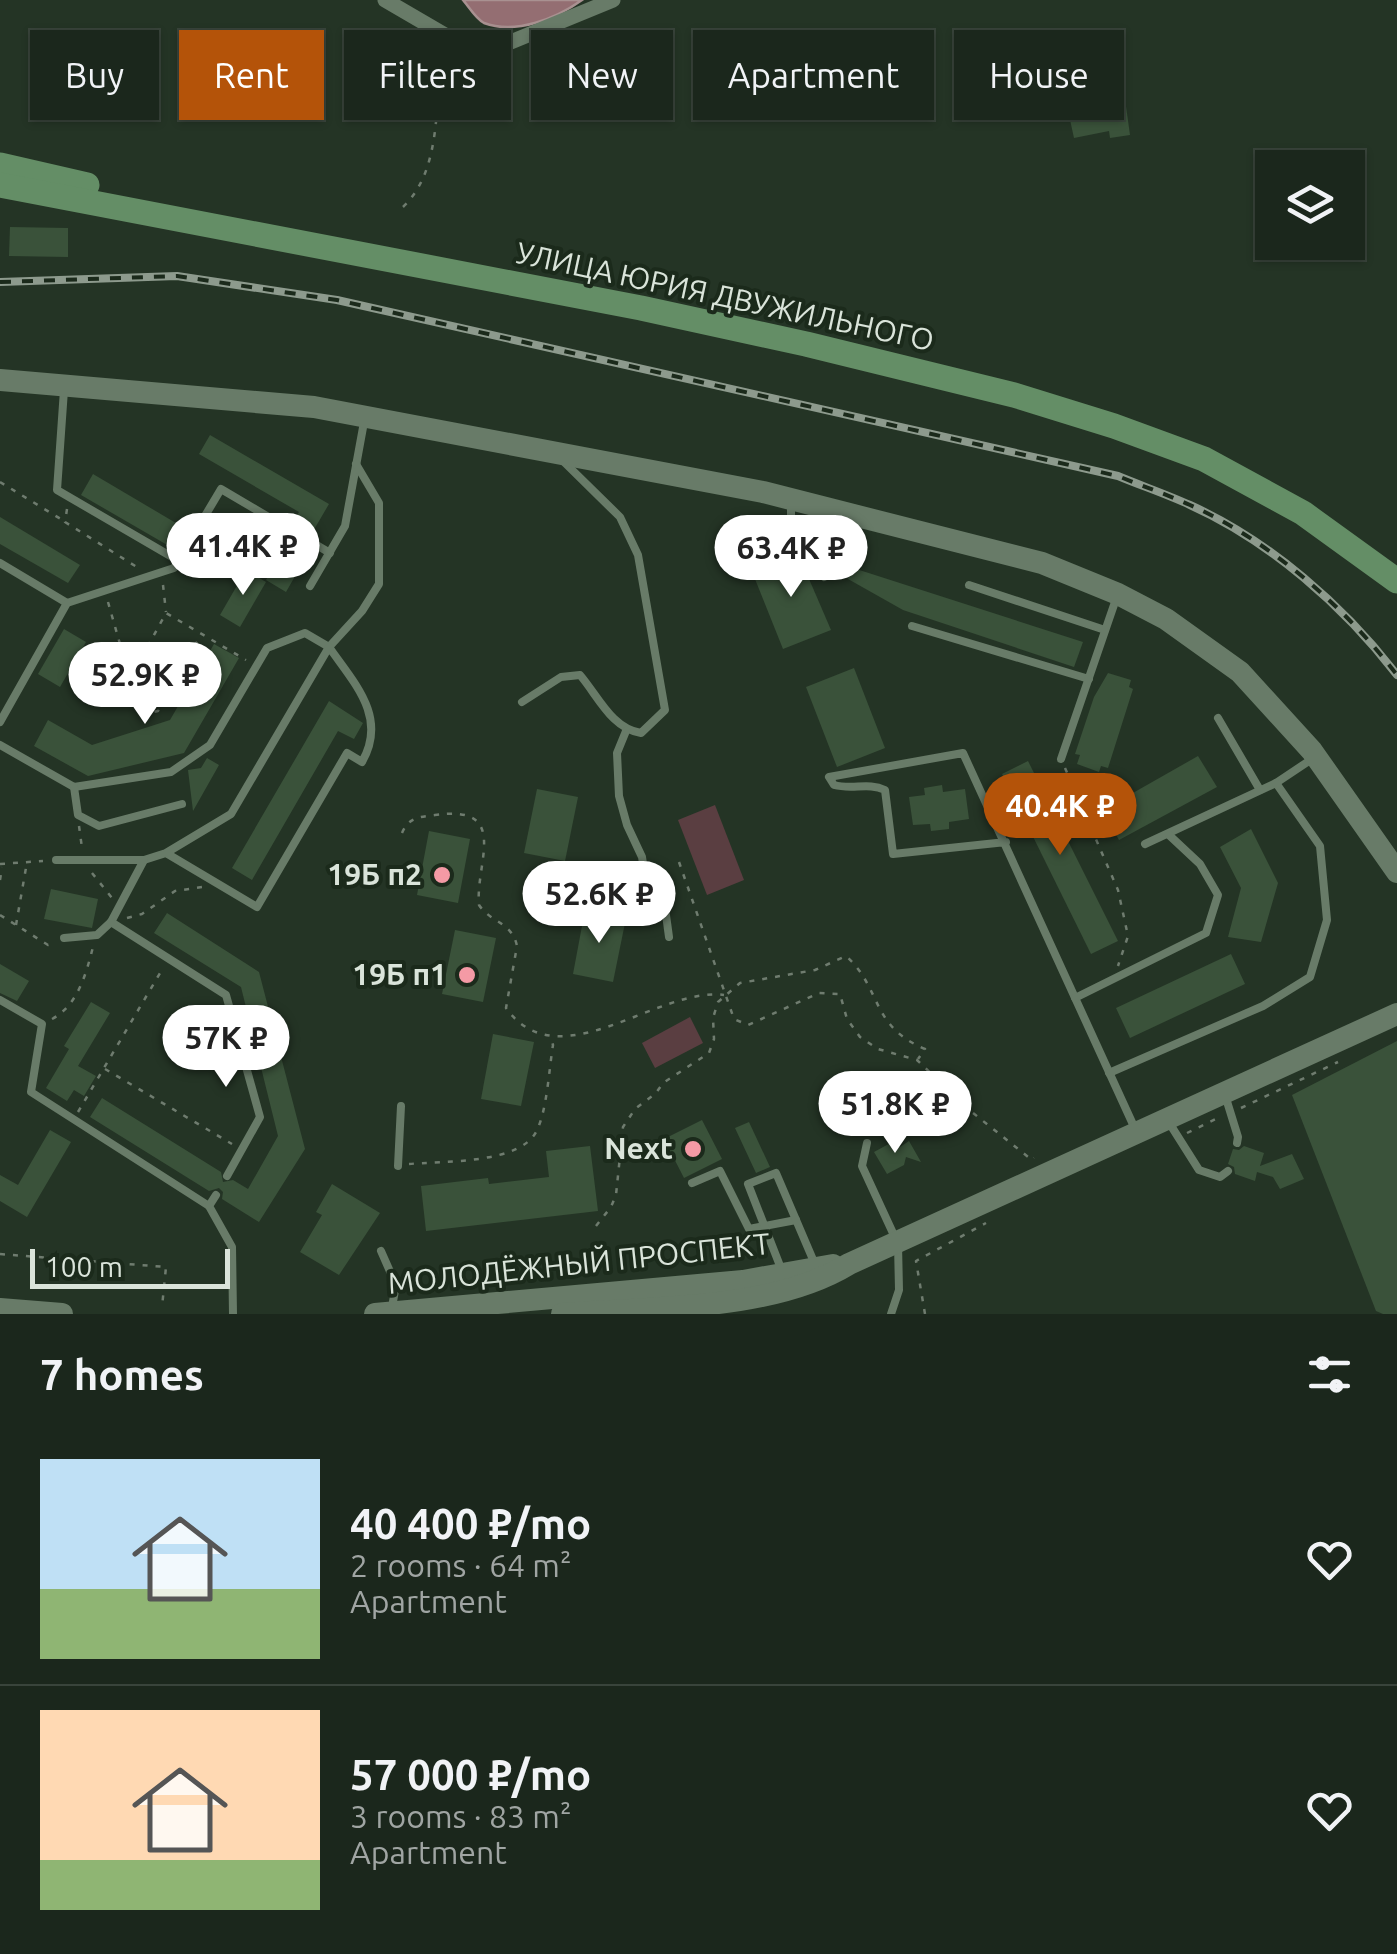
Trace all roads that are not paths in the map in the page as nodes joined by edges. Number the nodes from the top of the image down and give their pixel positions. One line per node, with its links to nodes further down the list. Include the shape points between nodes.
1 (385, 0): 2 (street, via 445,35 501,46)
2 (613, 0)
3 (0, 165): 17 (main road, УЛИЦА ЮРИЯ ДВУЖИЛЬНОГО, via 874,346 1033,386 1206,443 1270,475)
4 (0, 184): 20 (main road, УЛИЦА ЮРИЯ ДВУЖИЛЬНОГО, via 659,312 1014,395 1204,459 1303,513)
5 (0, 380): 6 (street)
6 (64, 386): 7 (street); 16 (lane, via 57,490)
7 (365, 416): 8 (street); 9 (lane)
8 (556, 453): 10 (street); 32 (lane, via 620,516 638,555 665,710 641,732)
9 (356, 464): 14 (lane, via 345,526); 27 (lane, via 378,503 379,584)
10 (792, 500): 12 (lane); 23 (street, via 1042,563)
11 (294, 532): 16 (lane, via 221,489)
12 (791, 538): 15 (lane); 19 (lane)
13 (308, 540): 14 (lane)
14 (330, 553): 22 (lane)
15 (752, 554)
16 (179, 561): 24 (lane)
17 (1397, 562)
18 (0, 564): 24 (lane)
19 (824, 576)
20 (1397, 580)
21 (969, 585): 26 (lane)
22 (310, 586)
23 (1118, 594): 26 (lane); 34 (street, via 1240,672)
24 (67, 603): 31 (lane)
25 (912, 626): 28 (lane)
26 (1105, 630): 28 (lane)
27 (329, 647): 37 (lane, via 305,632 267,648 210,745 171,772); 43 (lane, via 231,814); 43 (lane, via 367,702 373,743 362,762 347,753 256,907)
28 (1088, 680): 35 (lane)
29 (522, 702): 32 (lane, via 561,677 580,675)
30 (1218, 718): 38 (lane)
31 (0, 722)
32 (626, 731): 48 (lane, via 617,752 619,796)
33 (0, 745): 37 (lane)
34 (1316, 756): 36 (lane); 46 (street)
35 (1061, 759)
36 (1276, 783): 38 (lane); 53 (lane, via 1320,846 1327,920 1310,977 1263,1006)
37 (74, 787): 39 (lane, via 78,815 99,826)
38 (1260, 790): 40 (lane)
39 (182, 804)
40 (1169, 835): 42 (lane); 50 (lane, via 1200,864 1218,895 1206,933)
41 (1006, 842): 41 (lane, via 963,753 828,777 834,786 885,790 893,854); 50 (lane)
42 (1145, 844)
43 (166, 854): 45 (lane)
44 (56, 860): 45 (lane)
45 (144, 860): 47 (lane)
46 (1397, 872)
47 (111, 922): 49 (lane, via 97,936); 62 (lane, via 226,995 260,1117)
48 (669, 936)
49 (64, 938)
50 (1075, 998): 53 (lane)
51 (0, 1000): 65 (lane, via 42,1024 31,1092)
52 (1397, 1014): 54 (street, МОЛОДЁЖНЫЙ ПРОСПЕКТ)
53 (1109, 1072): 57 (lane)
54 (1227, 1103): 56 (street, МОЛОДЁЖНЫЙ ПРОСПЕКТ); 59 (lane)
55 (401, 1106): 60 (lane)
56 (1173, 1129): 57 (street, МОЛОДЁЖНЫЙ ПРОСПЕКТ); 61 (lane, via 1200,1170 1220,1177)
57 (1138, 1134): 68 (street, МОЛОДЁЖНЫЙ ПРОСПЕКТ)
58 (867, 1143): 68 (lane, via 862,1166)
59 (1236, 1143)
60 (398, 1166)
61 (1228, 1171)
62 (227, 1176)
63 (692, 1183): 67 (lane, via 720,1170 749,1229)
64 (216, 1195): 65 (lane)
65 (209, 1206): 76 (lane, via 232,1247)
66 (796, 1220): 67 (lane); 67 (lane, via 776,1172 748,1184); 71 (lane)
67 (765, 1225): 72 (lane)
68 (898, 1244): 70 (street, МОЛОДЁЖНЫЙ ПРОСПЕКТ); 78 (lane)
69 (382, 1251): 74 (lane, via 396,1286)
70 (849, 1264): 71 (street, МОЛОДЁЖНЫЙ ПРОСПЕКТ); 77 (street, МОЛОДЁЖНЫЙ ПРОСПЕКТ, via 822,1281 747,1299)
71 (816, 1266): 72 (street, МОЛОДЁЖНЫЙ ПРОСПЕКТ)
72 (784, 1275): 74 (street, МОЛОДЁЖНЫЙ ПРОСПЕКТ)
73 (0, 1309): 75 (street)
74 (383, 1313)
75 (62, 1314)
76 (233, 1314)
77 (562, 1314)
78 (891, 1314)

